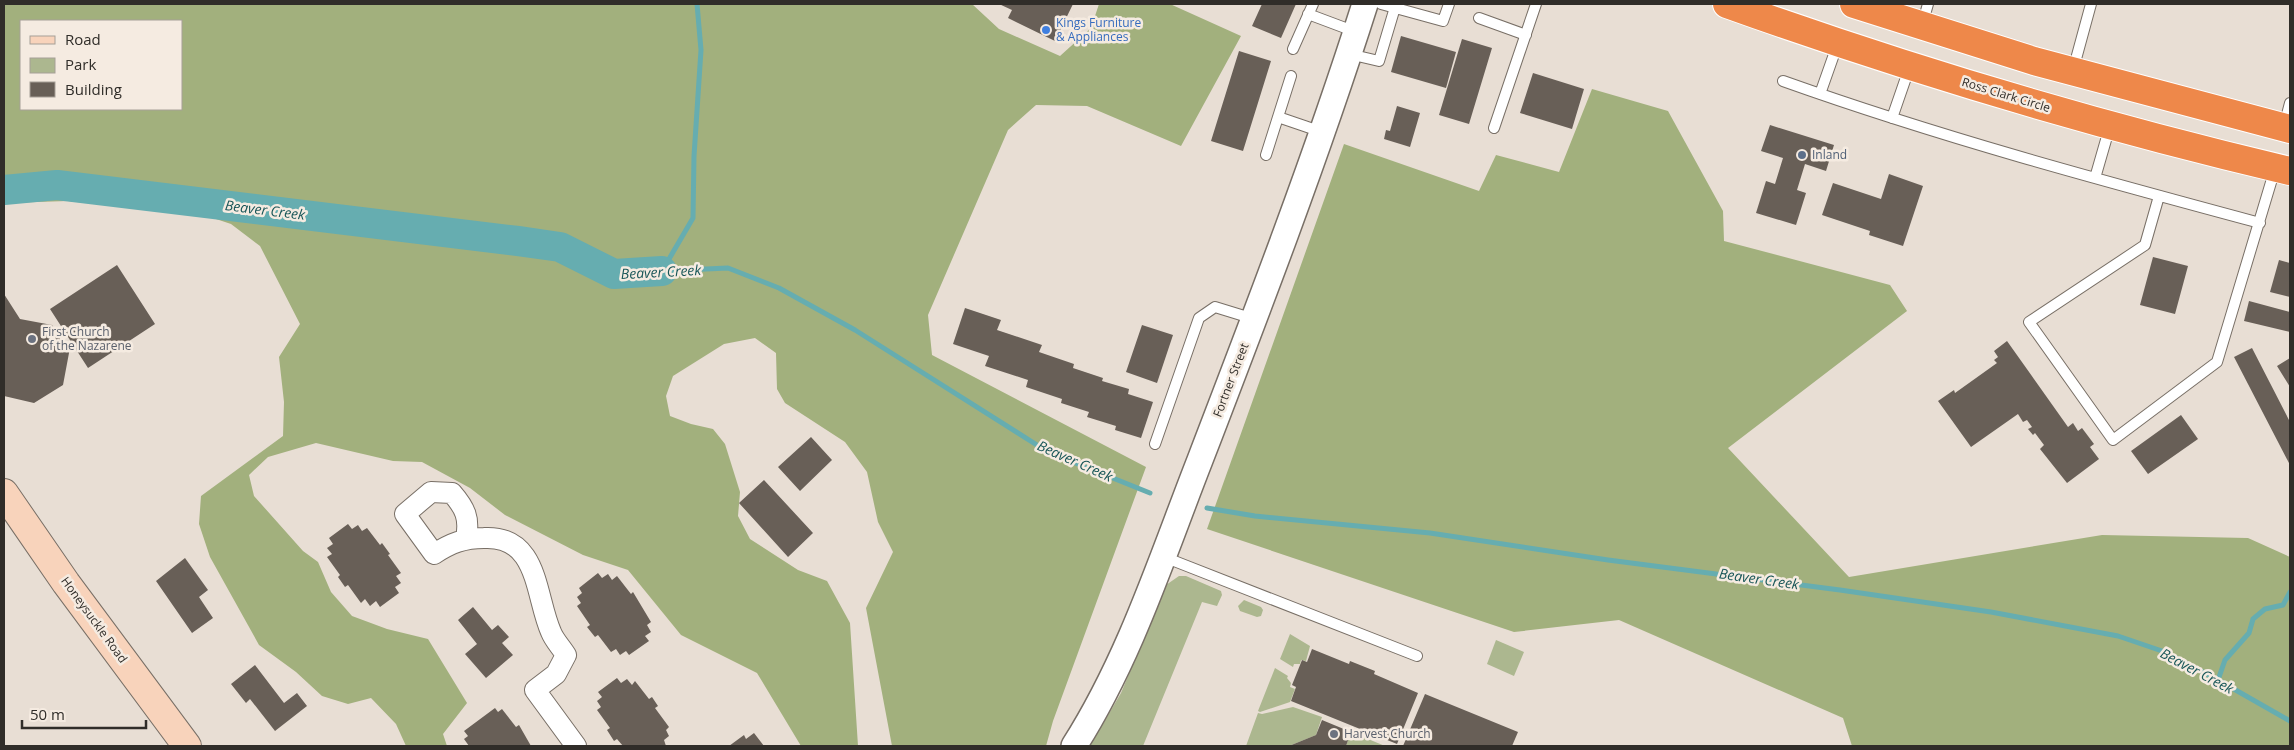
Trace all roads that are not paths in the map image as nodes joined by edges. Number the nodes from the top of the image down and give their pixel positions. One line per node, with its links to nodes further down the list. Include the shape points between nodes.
1 (1313, 4): 10 (lane)
2 (1365, 4): 15 (street, Fortner Street)
3 (1381, 4): 9 (lane)
4 (1449, 4): 9 (lane, via 1443,21)
5 (1536, 4): 13 (lane)
6 (1726, 4): 14 (highway, Ross Clark Circle)
7 (1854, 4): 11 (highway)
8 (2091, 4): 18 (lane)
9 (1396, 6): 15 (lane, via 1379,61)
10 (1308, 14): 15 (lane); 16 (lane)
11 (1925, 15): 17 (highway); 18 (highway)
12 (1479, 18): 13 (lane)
13 (1526, 35): 26 (lane)
14 (1838, 42): 17 (highway, Ross Clark Circle); 21 (lane)
15 (1352, 43): 27 (street, Fortner Street)
16 (1293, 49)
17 (1910, 66): 23 (lane); 25 (highway, Ross Clark Circle)
18 (2072, 71): 24 (highway)
19 (1291, 76): 22 (lane)
20 (1783, 81): 21 (lane)
21 (1820, 94): 23 (lane)
22 (1278, 118): 27 (lane); 28 (lane)
23 (1892, 118): 30 (lane)
24 (2288, 120): 29 (highway)
25 (2110, 125): 29 (highway, Ross Clark Circle); 30 (lane)
26 (1494, 128)
27 (1323, 132): 33 (street, Fortner Street)
28 (1266, 155)
29 (2283, 169): 32 (lane)
30 (2095, 178): 31 (lane)
31 (2159, 196): 32 (lane); 32 (lane, via 2145,245 2028,322 2113,440 2217,362)
32 (2260, 223)
33 (1254, 320): 34 (lane, via 1215,307 1199,318); 37 (street, Fortner Street)
34 (1155, 444)
35 (4, 492): 39 (main road, Honeysuckle Road)
36 (466, 538): 40 (street, via 499,537 524,554 536,577 551,633 566,655 556,674 536,690)
37 (1162, 557): 38 (lane); 41 (street, Fortner Street, via 1118,666)
38 (1417, 656)
39 (187, 746)
40 (576, 746)
41 (1074, 746)

